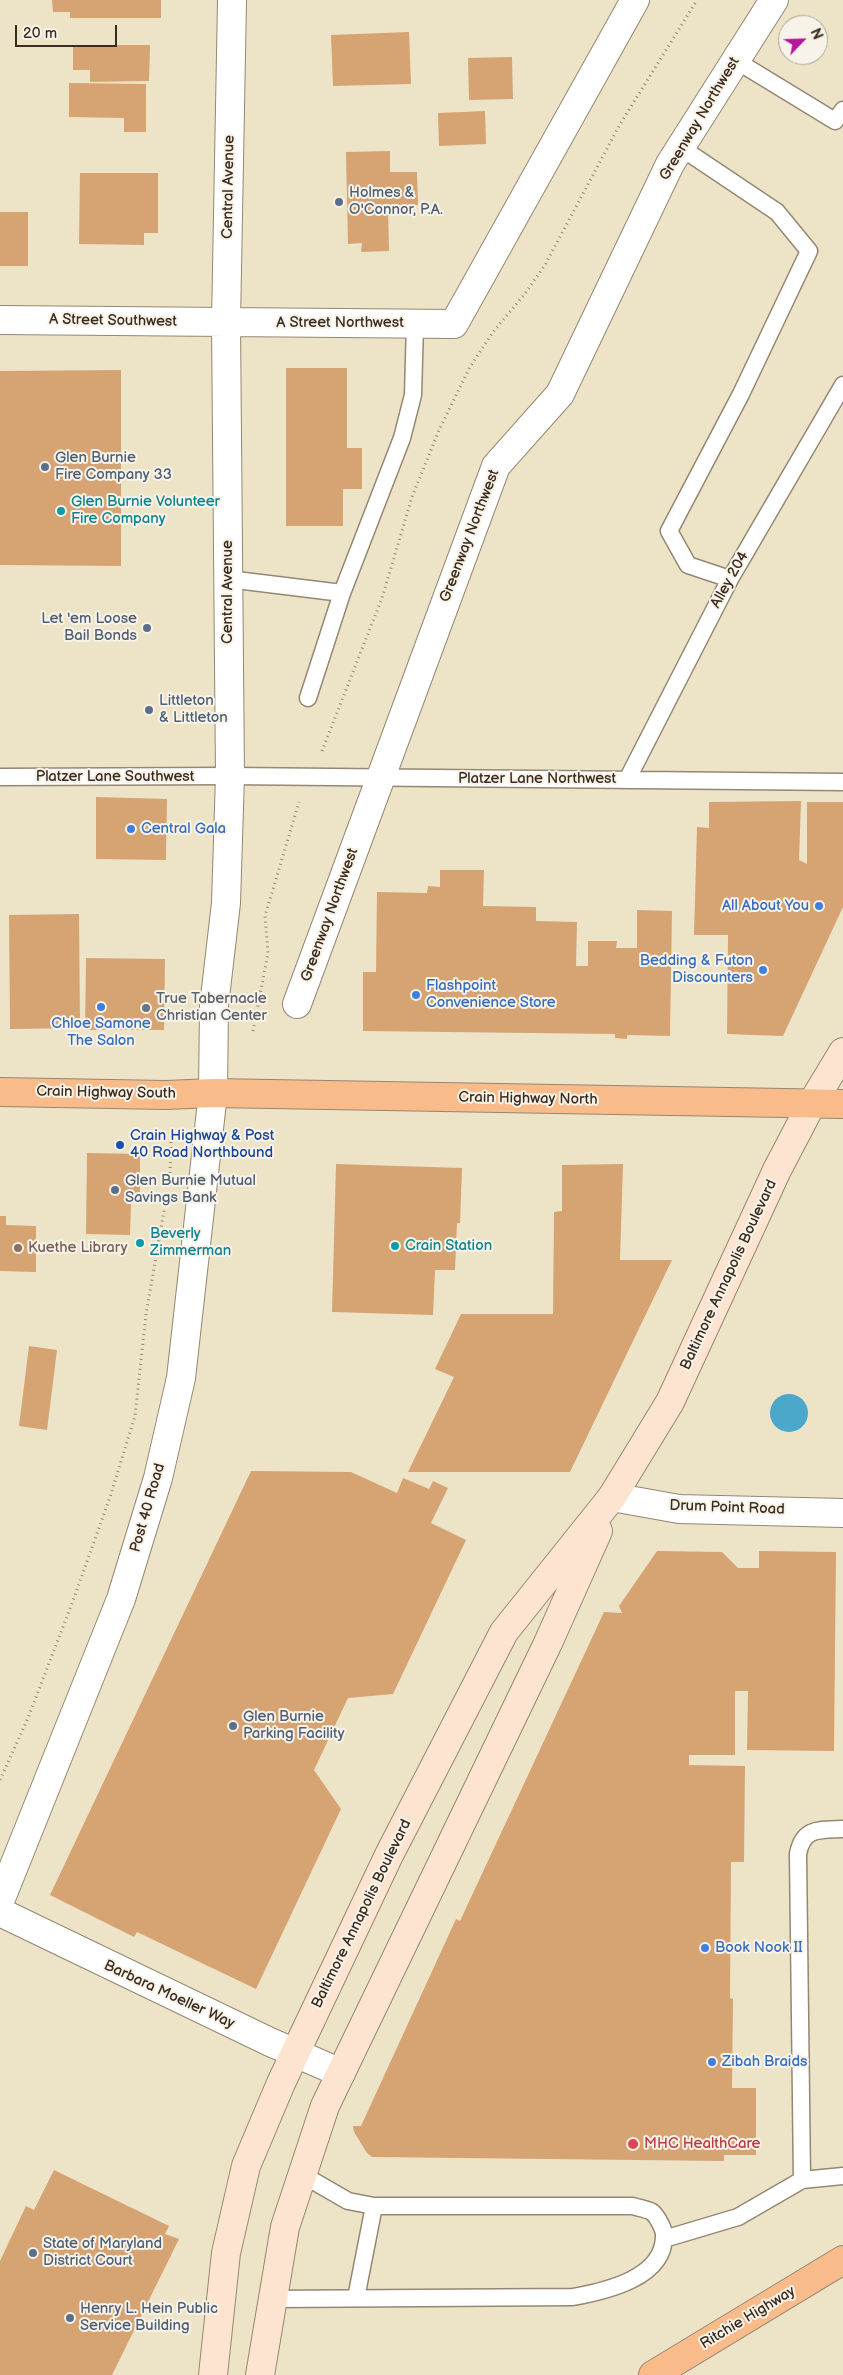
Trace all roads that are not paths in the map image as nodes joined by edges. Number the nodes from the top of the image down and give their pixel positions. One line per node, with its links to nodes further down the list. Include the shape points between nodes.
1 (232, 0): 8 (street, Central Avenue)
2 (634, 0): 9 (street, A Street Northwest, via 454,324)
3 (774, 0): 4 (street, Greenway Northwest)
4 (736, 60): 5 (lane); 6 (street, Greenway Northwest)
5 (840, 119)
6 (680, 147): 12 (lane, via 777,212 808,251 741,394 668,532 688,565); 17 (street, Greenway Northwest, via 560,394 496,466)
7 (0, 320): 8 (street, A Street Southwest)
8 (226, 323): 9 (street, A Street Northwest); 11 (street, Central Avenue)
9 (415, 324): 13 (lane, via 413,394 402,438)
10 (843, 385): 12 (lane, Alley 204)
11 (228, 579): 13 (lane); 15 (street, Central Avenue)
12 (730, 579): 18 (lane, Alley 204)
13 (342, 593): 14 (lane)
14 (308, 698)
15 (230, 776): 16 (lane, Platzer Lane Southwest); 17 (lane, Platzer Lane Northwest); 23 (street, Central Avenue, via 226,903 213,1028)
16 (0, 777)
17 (380, 778): 18 (lane, Platzer Lane Northwest); 20 (street, Greenway Northwest)
18 (627, 780): 19 (lane, Platzer Lane Northwest)
19 (843, 782)
20 (297, 1004)
21 (843, 1052): 25 (main road, Baltimore Annapolis Boulevard)
22 (0, 1092): 23 (main road, Crain Highway South, via 166,1095)
23 (213, 1092): 25 (main road, Crain Highway North); 29 (street, Post 40 Road, via 181,1378 158,1478 121,1599)
24 (843, 1104): 25 (main road, Crain Highway North)
25 (811, 1105): 26 (main road, Baltimore Annapolis Boulevard, via 777,1170 670,1402)
26 (612, 1497): 27 (street, Drum Point Road, via 679,1509); 31 (main road, Baltimore Annapolis Boulevard, via 504,1632 389,1855); 32 (main road, Baltimore Annapolis Boulevard, via 548,1643)
27 (843, 1513)
28 (843, 1829): 35 (lane, via 807,1834 800,1842 798,1854)
29 (0, 1901)
30 (0, 1912): 31 (street, Barbara Moeller Way)
31 (294, 2054): 32 (street, Barbara Moeller Way); 41 (main road, Baltimore Annapolis Boulevard, via 246,2166 234,2210 224,2263)
32 (341, 2073): 33 (main road, Baltimore Annapolis Boulevard, via 325,2106)
33 (302, 2175): 36 (lane, via 348,2201); 40 (main road, Baltimore Annapolis Boulevard, via 285,2227)
34 (843, 2176): 35 (lane)
35 (802, 2180): 37 (lane, via 738,2217)
36 (374, 2206): 37 (lane, via 633,2206 652,2212 664,2230); 39 (lane)
37 (664, 2239): 39 (lane, via 665,2248 655,2264 605,2292 573,2298)
38 (843, 2260): 43 (main road, Ritchie Highway)
39 (356, 2298): 40 (lane)
40 (272, 2299): 42 (main road, Baltimore Annapolis Boulevard)
41 (213, 2375)
42 (260, 2375)
43 (653, 2375)

